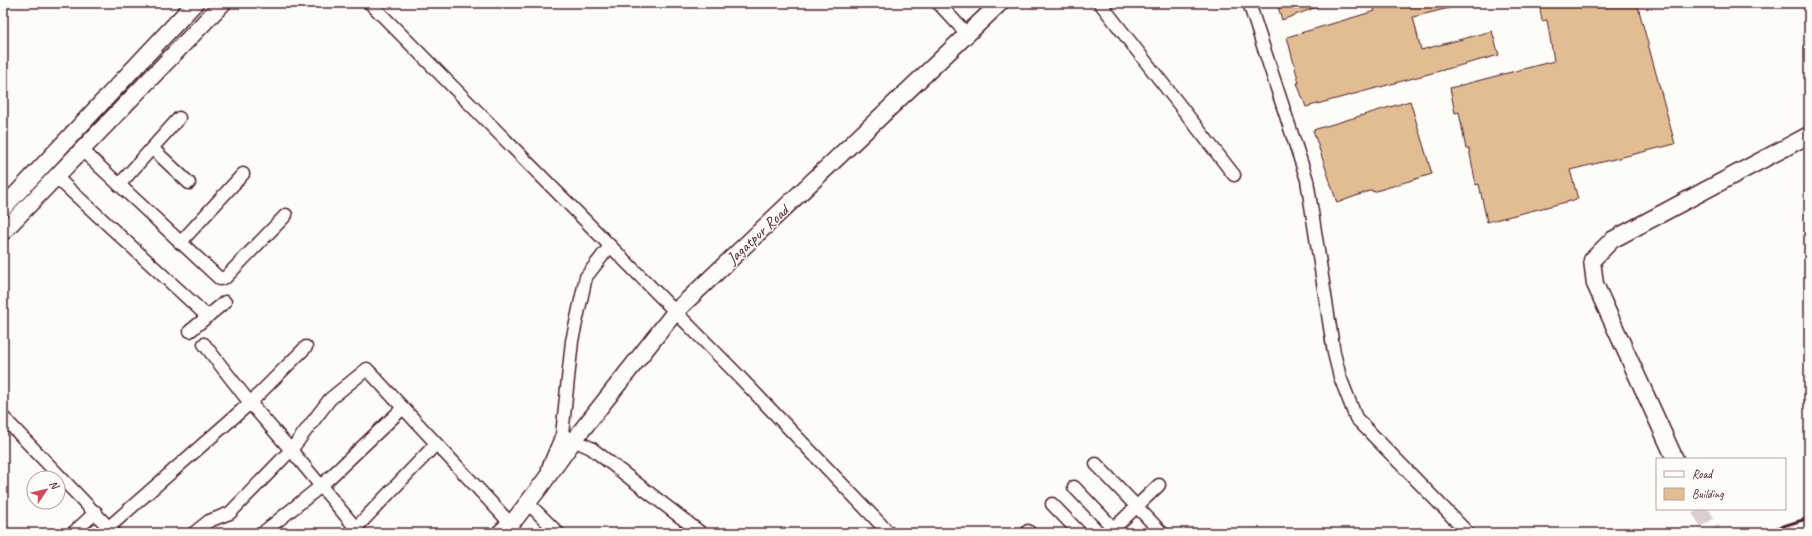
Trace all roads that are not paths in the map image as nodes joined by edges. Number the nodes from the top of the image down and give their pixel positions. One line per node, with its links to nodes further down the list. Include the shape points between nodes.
1 (195, 3): 18 (street)
2 (223, 3): 12 (street)
3 (370, 3): 22 (street)
4 (938, 3): 8 (street)
5 (1000, 3): 8 (street, Jagatpur Road)
6 (1100, 3): 14 (street)
7 (1249, 3): 56 (street, via 1307,180 1334,353 1340,377 1356,418)
8 (967, 34): 24 (street, Jagatpur Road)
9 (180, 118): 11 (street)
10 (1809, 135): 35 (street, via 1612,240 1592,260 1595,284)
11 (152, 148): 16 (street); 17 (street)
12 (82, 150): 15 (street); 17 (street)
13 (243, 174): 21 (street)
14 (1234, 175)
15 (56, 177): 20 (street); 25 (street)
16 (189, 183)
17 (119, 185): 21 (street)
18 (3, 208)
19 (286, 215): 21 (street, via 223,278 216,276)
20 (3, 232)
21 (180, 243)
22 (610, 246): 24 (street); 32 (street, Jagatpur Road, via 586,277 572,341)
23 (225, 302): 25 (street)
24 (675, 312): 32 (street, Jagatpur Road); 53 (street)
25 (208, 316): 26 (street)
26 (190, 331)
27 (204, 344): 29 (street)
28 (306, 347): 29 (street)
29 (250, 403): 34 (street); 45 (street)
30 (404, 408): 33 (street); 34 (street, via 367,369 330,399); 38 (street)
31 (3, 417): 43 (street)
32 (568, 438): 40 (street, Jagatpur Road, via 540,487); 52 (street, via 591,448)
33 (436, 444): 44 (street); 47 (street)
34 (291, 450): 38 (street); 50 (street, via 230,513 209,521)
35 (1675, 458)
36 (1096, 464): 42 (street)
37 (1159, 485): 42 (street)
38 (320, 486): 46 (street); 47 (street)
39 (1074, 487): 48 (street)
40 (528, 502): 44 (street, Jagatpur Road); 51 (street)
41 (1052, 504): 54 (street)
42 (1136, 506): 48 (street); 55 (street)
43 (96, 512): 45 (street); 49 (street)
44 (505, 528)
45 (112, 530)
46 (265, 531)
47 (356, 531)
48 (1113, 531)
49 (73, 533)
50 (194, 533)
51 (558, 533)
52 (701, 533)
53 (889, 533)
54 (1080, 533)
55 (1162, 533)
56 (1468, 533)

